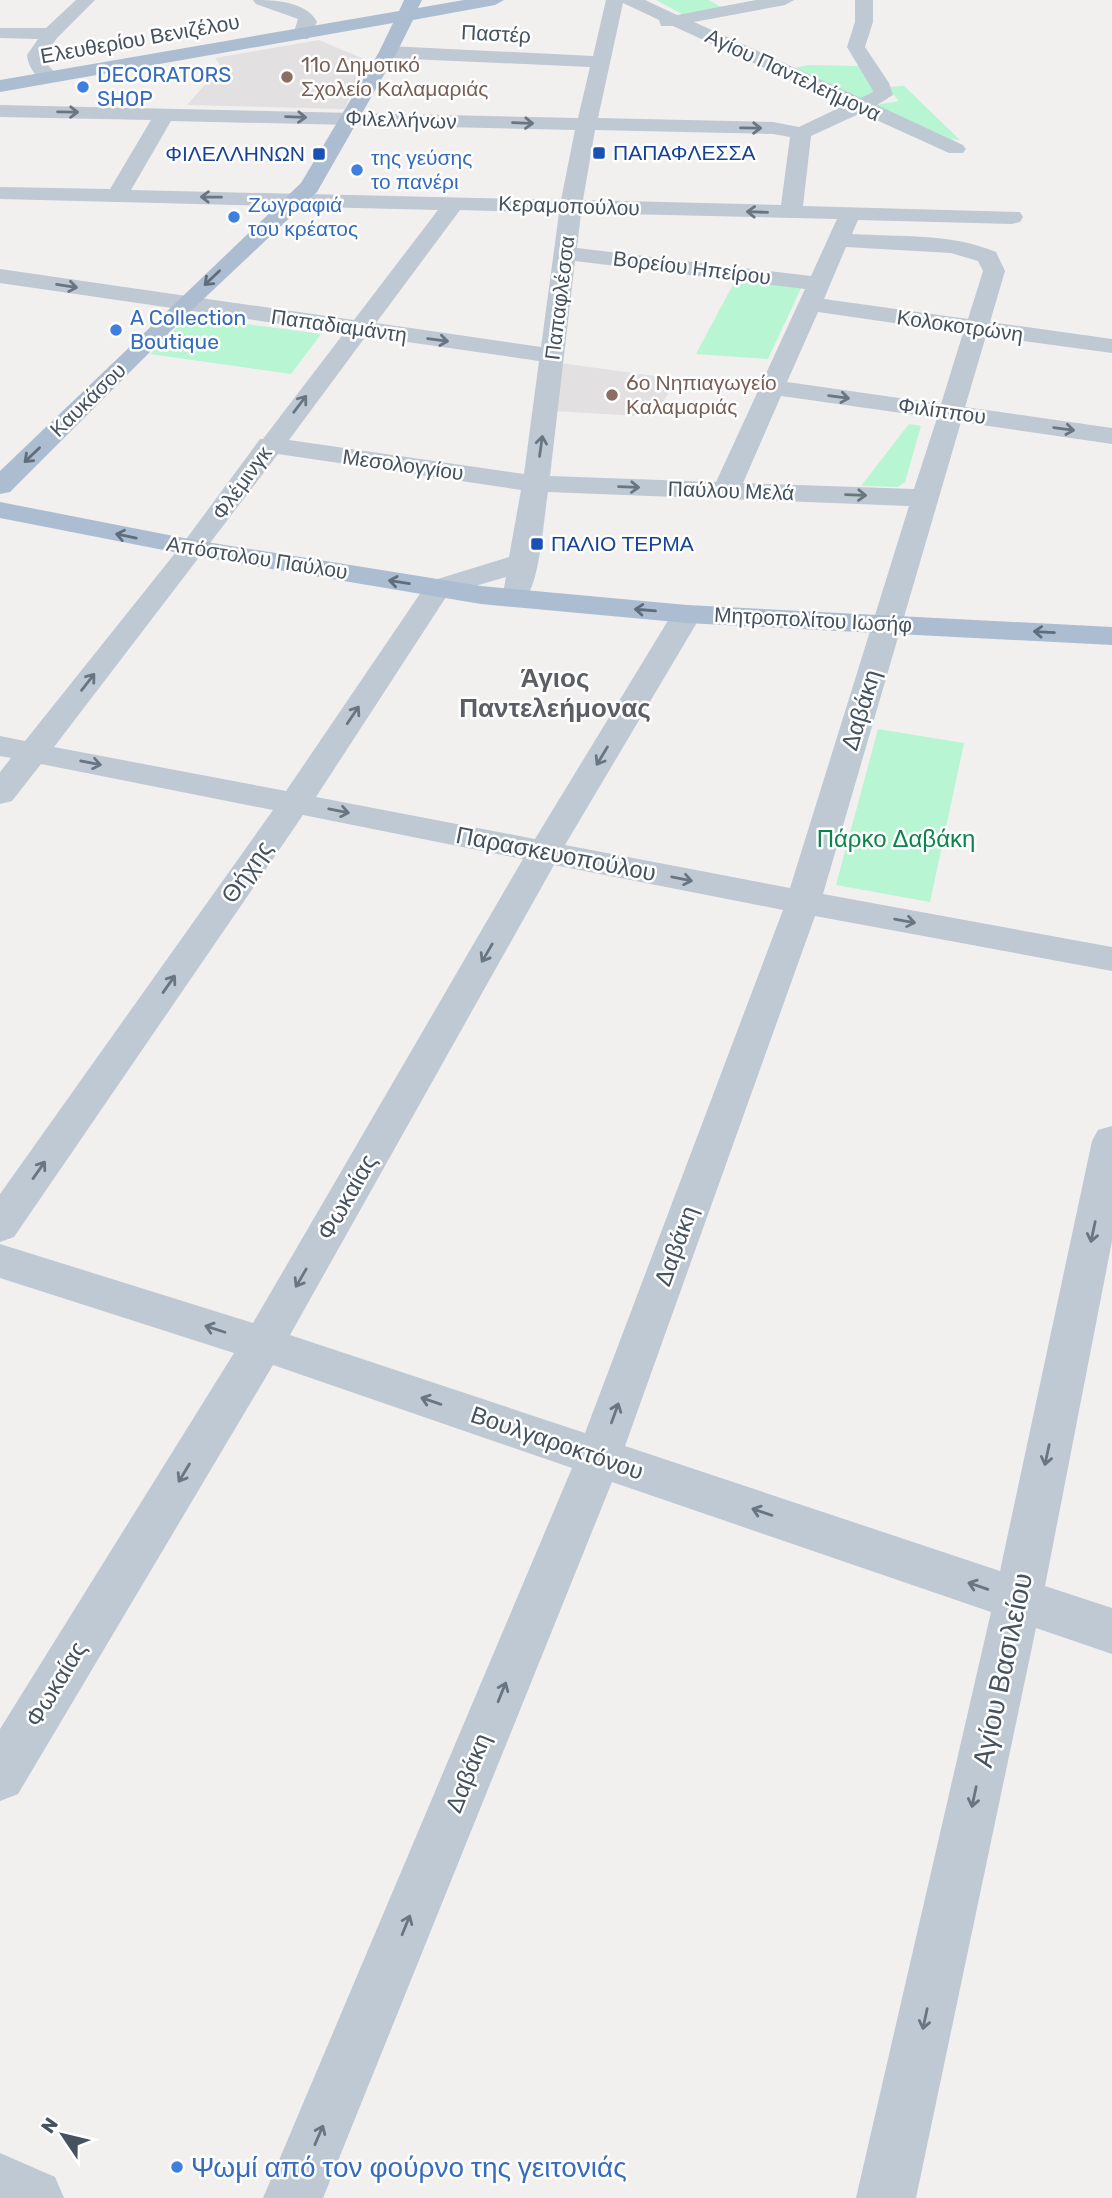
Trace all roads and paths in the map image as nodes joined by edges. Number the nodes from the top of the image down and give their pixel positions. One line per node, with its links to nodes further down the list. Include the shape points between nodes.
1 (86, 0): 13 (street)
2 (262, 0): 14 (street, via 305,16 308,22)
3 (495, 0): 8 (main road, Ελευθερίου Βενιζέλου)
4 (615, 0): 16 (street, Παπαφλέσσα, via 614,32)
5 (630, 0): 9 (street, Αγίου Παντελεήμονα)
6 (786, 0): 9 (street)
7 (864, 0): 19 (street, via 857,49 884,91)
8 (409, 8): 11 (main road, Ελευθερίου Βενιζέλου); 15 (main road, Καυκάσου)
9 (675, 20): 10 (street); 19 (street, Αγίου Παντελεήμονα)
10 (648, 26)
11 (327, 30): 14 (main road, Ελευθερίου Βενιζέλου); 15 (main road, via 368,36)
12 (0, 33): 13 (street)
13 (51, 34): 17 (street, via 35,60)
14 (302, 35): 17 (main road, Ελευθερίου Βενιζέλου)
15 (388, 52): 16 (street, Παστέρ); 22 (main road, Καυκάσου)
16 (601, 62): 23 (street, Παπαφλέσσα)
17 (49, 77): 18 (main road, Ελευθερίου Βενιζέλου)
18 (0, 86)
19 (861, 107): 24 (street); 25 (street, Αγίου Παντελεήμονα)
20 (0, 111): 21 (street, Φιλελλήνων, one-way to 21)
21 (164, 113): 22 (street, Φιλελλήνων, one-way to 22); 27 (street)
22 (351, 118): 23 (street, Φιλελλήνων, one-way to 23); 28 (main road, Καυκάσου, via 314,181)
23 (586, 125): 24 (street, Φιλελλήνων, one-way to 24, via 773,128); 30 (street, Παπαφλέσσα)
24 (801, 133): 31 (street)
25 (956, 149)
26 (0, 193): 27 (street, Κεραμοπούλου)
27 (117, 196): 28 (street, Κεραμοπούλου, one-way to 27)
28 (298, 199): 29 (street, Κεραμοπούλου); 38 (main road, Καυκάσου, one-way to 38)
29 (455, 202): 30 (street, Κεραμοπούλου); 40 (street, Φλέμινγκ)
30 (571, 206): 31 (street, Κεραμοπούλου, one-way to 30); 35 (street, Παπαφλέσσα)
31 (791, 213): 32 (street, Κεραμοπούλου)
32 (850, 214): 33 (street, Κεραμοπούλου); 34 (street)
33 (1012, 217)
34 (838, 240): 37 (street); 39 (street, Δαβάκη, via 962,247 988,257 994,271)
35 (566, 253): 37 (street, Βορείου Ηπείρου); 42 (street, Παπαφλέσσα)
36 (2, 278): 38 (street, Παπαδιαμάντη, one-way to 38)
37 (814, 294): 39 (street, Κολοκοτρώνη); 43 (street)
38 (185, 304): 40 (street, Παπαδιαμάντη); 48 (main road, Καυκάσου, one-way to 48)
39 (977, 328): 41 (street, Κολοκοτρώνη); 44 (street, Δαβάκη)
40 (358, 329): 42 (street, Παπαδιαμάντη, one-way to 42); 46 (street, Φλέμινγκ, one-way to 40)
41 (1112, 346)
42 (553, 356): 47 (street, Παπαφλέσσα, one-way to 42)
43 (772, 387): 44 (street, Φιλίππου, one-way to 44); 49 (street)
44 (952, 412): 45 (street, Φιλίππου, one-way to 45); 50 (street, Δαβάκη)
45 (1112, 436)
46 (269, 445): 47 (street, Μεσολογγίου); 52 (street, Φλέμινγκ)
47 (536, 484): 49 (street, Παύλου Μελά, one-way to 49); 53 (street, Παπαφλέσσα)
48 (0, 486)
49 (726, 491): 50 (street, Παύλου Μελά, one-way to 50)
50 (926, 498): 57 (street, Δαβάκη)
51 (0, 510): 52 (main road, Απόστολου Παύλου, one-way to 51)
52 (194, 548): 54 (main road, Απόστολου Παύλου, one-way to 52); 59 (street, Φλέμινγκ, one-way to 52)
53 (524, 562): 54 (street); 55 (street, Παπαφλέσσα)
54 (438, 588): 55 (main road, Απόστολου Παύλου); 61 (street, Θήχης, one-way to 54)
55 (515, 598): 56 (main road, Μητροπολίτου Ιωσήφ, one-way to 55)
56 (687, 614): 57 (main road, Μητροπολίτου Ιωσήφ); 62 (street, Φωκαίας, one-way to 62)
57 (888, 624): 58 (main road, Μητροπολίτου Ιωσήφ, one-way to 57); 63 (street, Δαβάκη)
58 (1112, 636)
59 (16, 749): 60 (street, Φλέμινγκ); 61 (street, Παρασκευοπούλου, one-way to 61)
60 (0, 794)
61 (295, 803): 62 (street, Παρασκευοπούλου, one-way to 62); 66 (street, Θήχης, one-way to 61)
62 (544, 852): 63 (street, Παρασκευοπούλου, one-way to 63); 68 (street, Φωκαίας, one-way to 68)
63 (803, 902): 64 (street, Παρασκευοπούλου, one-way to 64); 69 (street, Δαβάκη, one-way to 63)
64 (1112, 959)
65 (1112, 1141): 70 (street, Αγίου Βασιλείου, one-way to 70)
66 (0, 1226)
67 (0, 1261): 68 (street, Βουλγαροκτόνου, one-way to 67)
68 (263, 1344): 69 (street, Βουλγαροκτόνου, one-way to 68); 72 (street, Φωκαίας, one-way to 72)
69 (598, 1457): 70 (street, Βουλγαροκτόνου, one-way to 69); 75 (street, Δαβάκη, one-way to 69)
70 (1018, 1599): 71 (street, Βουλγαροκτόνου); 76 (street, Αγίου Βασιλείου, one-way to 76)
71 (1112, 1631)
72 (0, 1776)
73 (0, 2183): 74 (street)
74 (34, 2198)
75 (293, 2198)
76 (886, 2198)

